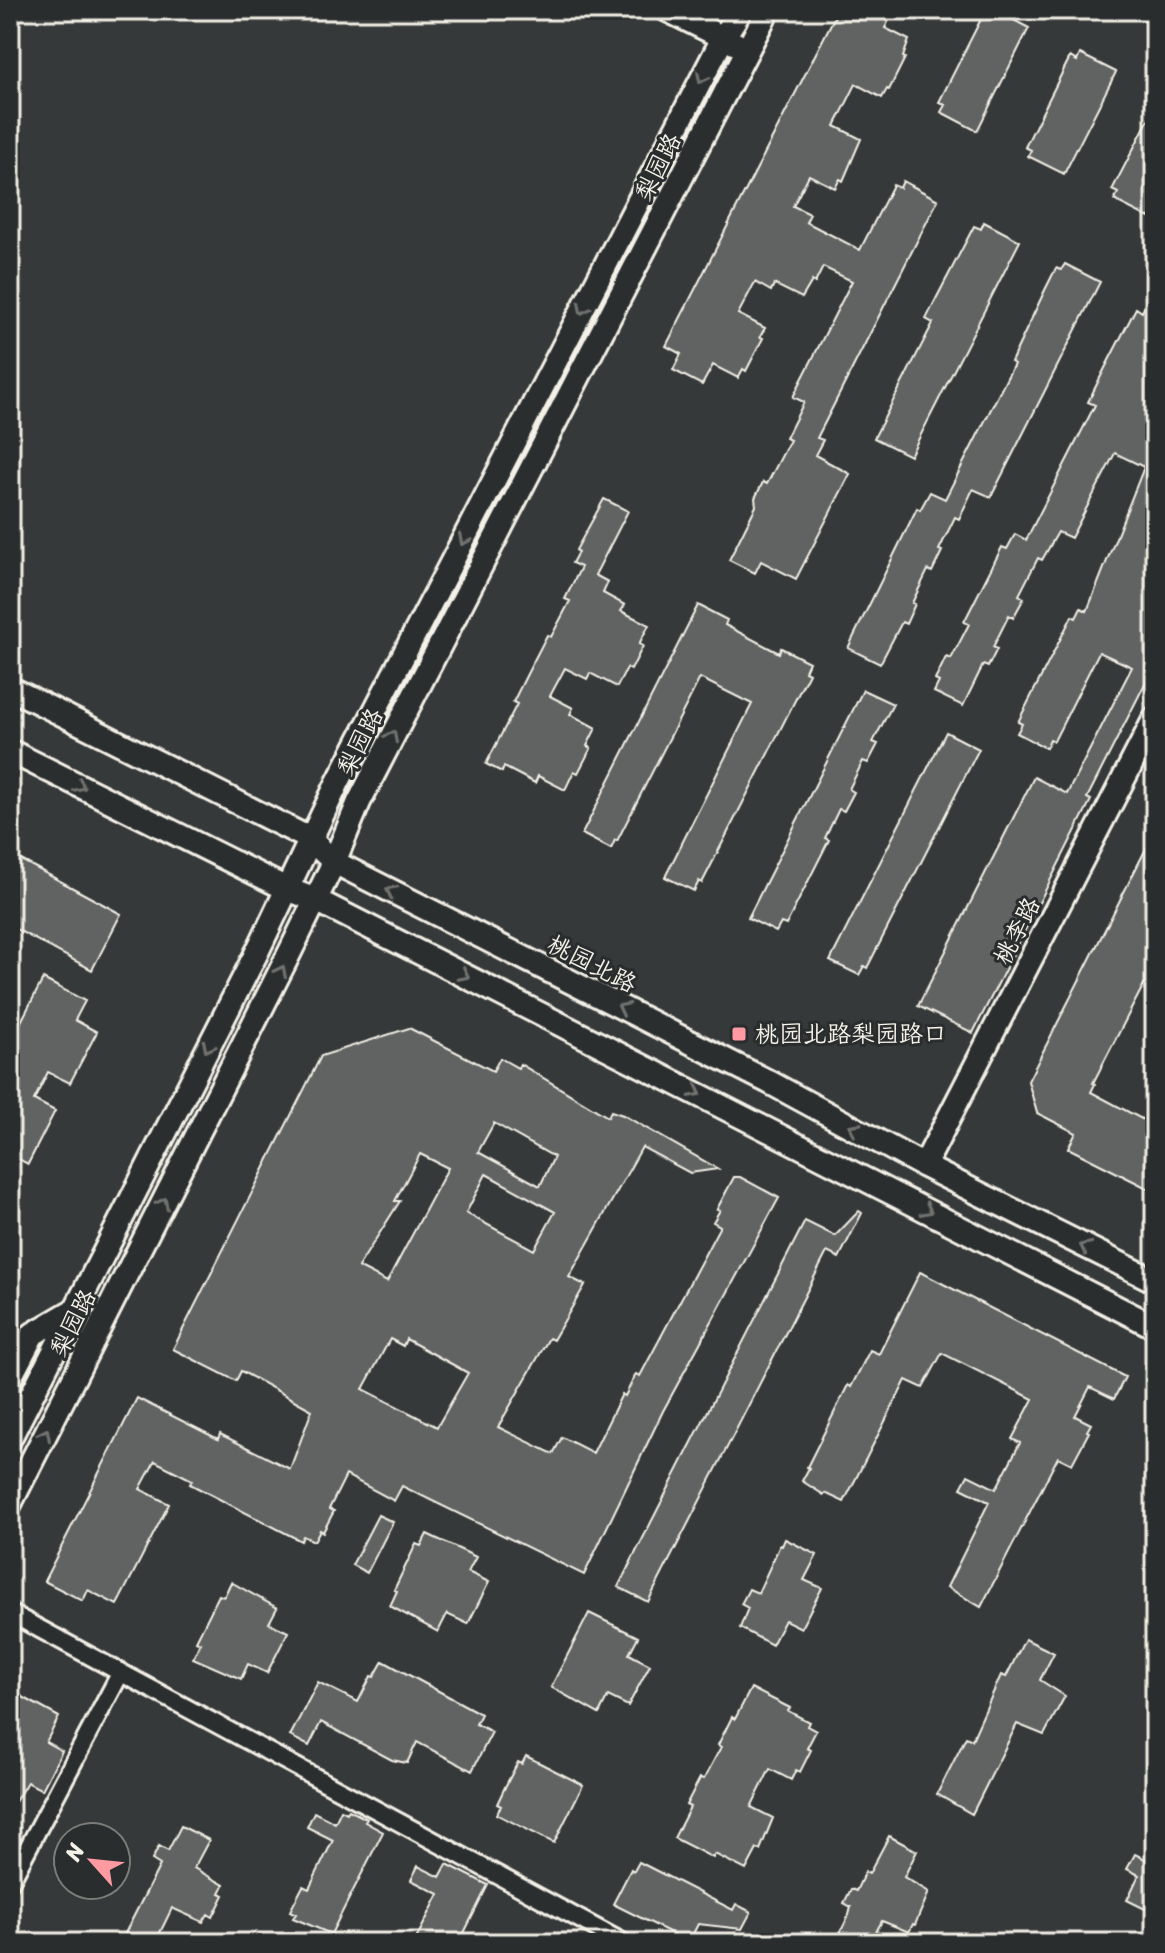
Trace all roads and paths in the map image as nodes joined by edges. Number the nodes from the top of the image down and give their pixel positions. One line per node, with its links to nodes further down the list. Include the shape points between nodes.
1 (667, 10): 4 (main road)
2 (741, 10): 4 (main road, 梨园路)
3 (768, 10): 5 (main road, 梨园路)
4 (723, 38): 5 (main road); 9 (main road, 梨园路, one-way to 9)
5 (748, 50): 10 (main road, 梨园路, one-way to 5, via 359,802)
6 (10, 688): 9 (main road, 桃园北路)
7 (1155, 718): 13 (main road, 桃李路)
8 (10, 751): 11 (main road, one-way to 11)
9 (310, 839): 10 (main road, 桃园北路); 11 (main road, 梨园路)
10 (334, 862): 12 (main road, 梨园路); 13 (main road, 桃园北路, one-way to 10)
11 (287, 889): 12 (main road); 15 (main road, 梨园路, one-way to 15)
12 (316, 900): 16 (main road, one-way to 16); 19 (main road, 梨园路, one-way to 12)
13 (924, 1166): 14 (main road, 桃园北路, one-way to 13)
14 (1155, 1281)
15 (75, 1309): 17 (main road, via 33,1334); 18 (main road, 梨园路)
16 (1155, 1327)
17 (10, 1378)
18 (10, 1438)
19 (10, 1504)
20 (10, 1613): 21 (street)
21 (121, 1672): 22 (street); 23 (street)
22 (10, 1882)
23 (624, 1943)

